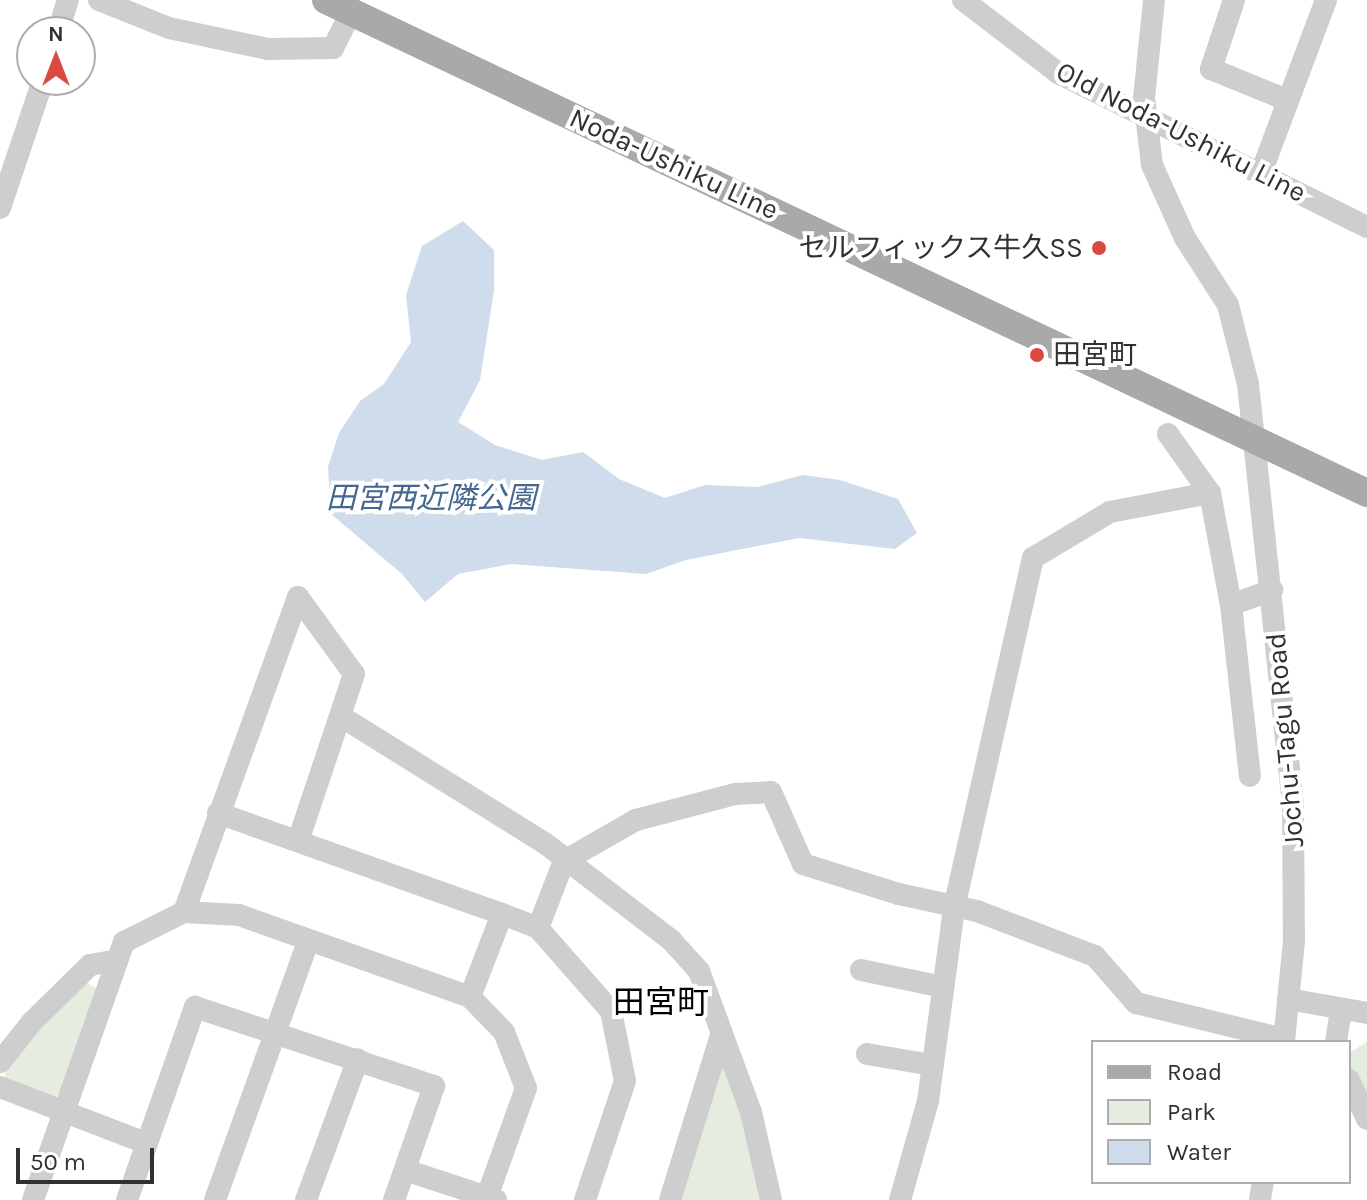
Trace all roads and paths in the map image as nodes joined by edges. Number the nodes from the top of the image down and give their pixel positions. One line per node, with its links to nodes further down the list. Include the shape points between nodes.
1 (99, 0): 6 (street, via 169,28 268,49 333,48)
2 (963, 0): 9 (street, Old Noda-Ushiku Line, via 1058,73)
3 (1154, 0): 9 (street, Jochu-Tagu Road)
4 (1234, 0): 8 (street, via 1211,69)
5 (1326, 0): 8 (street)
6 (339, 6): 14 (main road, Noda-Ushiku Line, via 463,74)
7 (38, 96): 11 (street)
8 (1287, 100): 10 (street)
9 (1144, 119): 10 (street, Old Noda-Ushiku Line); 14 (street, Jochu-Tagu Road, via 1165,201 1235,326)
10 (1261, 173): 12 (street, Old Noda-Ushiku Line)
11 (0, 208)
12 (1367, 227)
13 (1168, 434): 15 (street)
14 (1254, 439): 16 (main road, Noda-Ushiku Line); 17 (street, Jochu-Tagu Road)
15 (1210, 493): 18 (street); 24 (street, via 1110,512 1033,558)
16 (1367, 493)
17 (1272, 590): 18 (street); 33 (street, Jochu-Tagu Road, via 1295,848)
18 (1231, 605): 20 (street)
19 (342, 717): 21 (street, via 354,674 298,597); 22 (street); 23 (street, via 546,844)
20 (1250, 776)
21 (218, 813): 22 (street); 25 (street)
22 (299, 838): 26 (street)
23 (564, 861): 24 (street, via 636,820 735,794 771,792 803,864); 27 (street); 37 (street, via 671,940 699,971)
24 (954, 908): 31 (street); 38 (street, via 977,911 1095,956 1136,1003)
25 (184, 912): 28 (street, via 239,915); 29 (street, via 124,942)
26 (502, 914): 27 (street); 32 (street)
27 (538, 928): 56 (street, via 611,1011 625,1081)
28 (308, 941): 32 (street); 36 (street)
29 (117, 960): 42 (street, via 90,965); 46 (street)
30 (861, 970): 31 (street)
31 (943, 987): 43 (street)
32 (470, 997): 50 (street, via 504,1032 526,1088)
33 (1288, 999): 34 (street); 38 (street, Jochu-Tagu Road)
34 (1341, 1009): 35 (street); 39 (street)
35 (1367, 1013)
36 (276, 1031): 41 (street); 48 (street, via 195,1007); 53 (street)
37 (720, 1038): 57 (street); 58 (street, via 751,1112)
38 (1284, 1040)
39 (1336, 1040)
40 (867, 1054): 43 (street)
41 (358, 1059): 49 (street, via 434,1086); 54 (street)
42 (0, 1062)
43 (932, 1065): 59 (street, via 928,1101)
44 (1351, 1084): 47 (street)
45 (0, 1087): 46 (street)
46 (66, 1111): 48 (street); 51 (street)
47 (1367, 1119)
48 (146, 1143): 52 (street)
49 (405, 1170): 50 (street); 55 (street)
50 (490, 1199)
51 (33, 1200)
52 (127, 1200)
53 (215, 1200)
54 (306, 1200)
55 (394, 1200)
56 (585, 1200)
57 (670, 1200)
58 (771, 1200)
59 (900, 1200)

